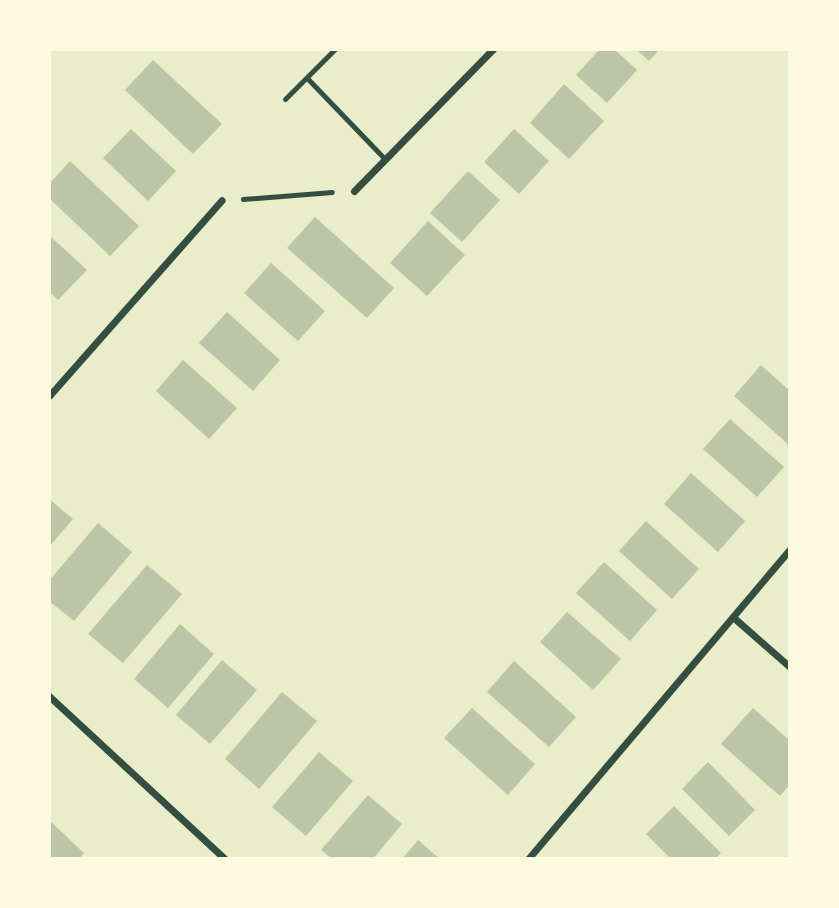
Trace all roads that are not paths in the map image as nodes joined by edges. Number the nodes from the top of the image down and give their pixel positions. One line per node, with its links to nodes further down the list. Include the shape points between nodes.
1 (335, 49): 3 (lane)
2 (493, 49): 5 (street)
3 (307, 78): 4 (lane); 5 (lane)
4 (285, 99)
5 (386, 159): 6 (street)
6 (354, 191)
7 (222, 200): 8 (street)
8 (49, 396)
9 (790, 549): 10 (street)
10 (733, 617): 11 (street); 14 (street)
11 (790, 667)
12 (49, 696): 13 (street)
13 (225, 859)
14 (528, 859)

